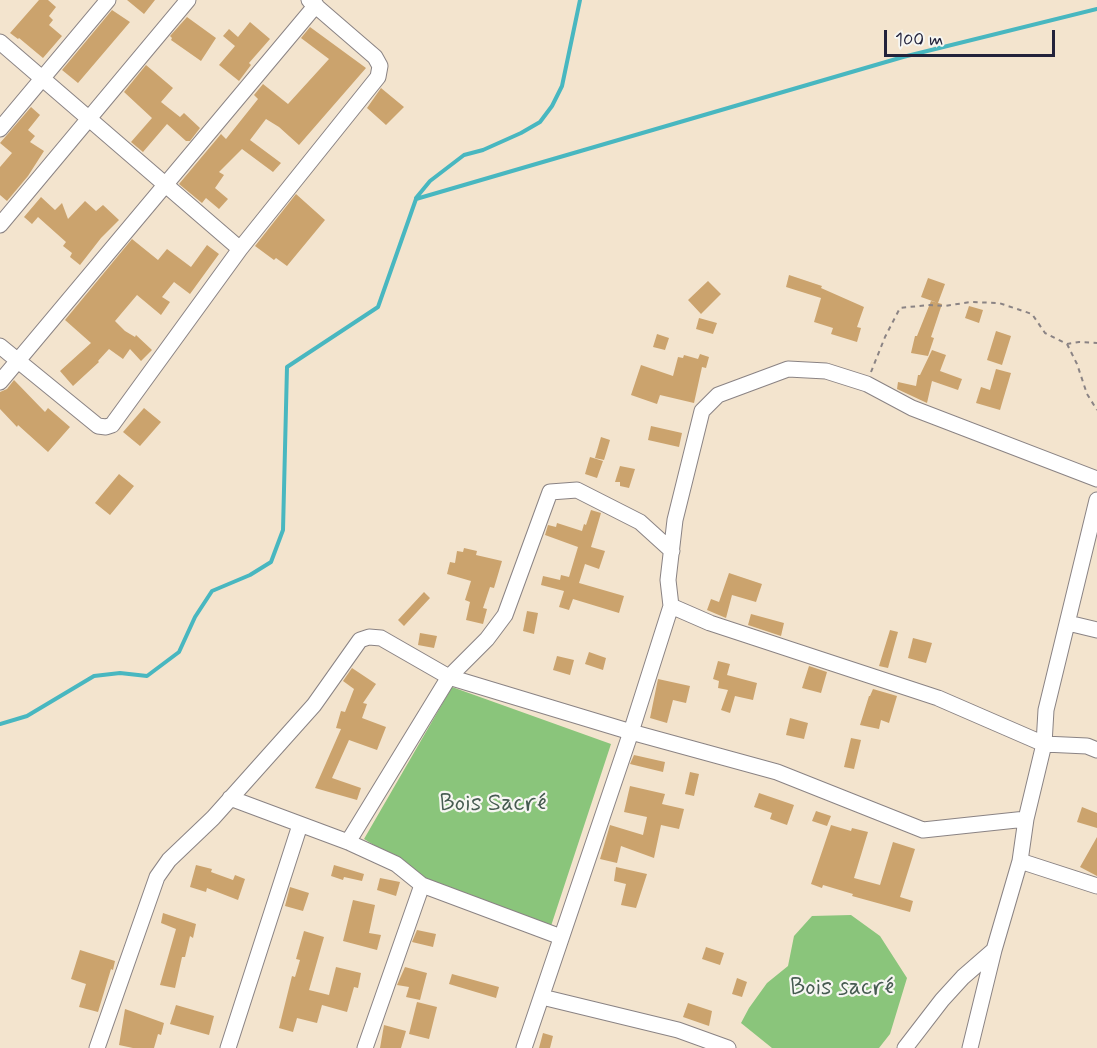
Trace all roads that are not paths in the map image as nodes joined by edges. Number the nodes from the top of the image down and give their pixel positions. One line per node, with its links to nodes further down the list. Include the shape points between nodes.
1 (108, 0): 5 (street)
2 (188, 0): 6 (street)
3 (313, 3): 8 (street); 10 (street, via 375,57 380,66 378,77)
4 (0, 42): 5 (street)
5 (42, 79): 6 (street); 7 (street)
6 (89, 118): 8 (street); 9 (street)
7 (0, 129)
8 (166, 184): 10 (street); 12 (street)
9 (0, 225)
10 (240, 249): 12 (street, via 112,425 98,426)
11 (0, 346): 12 (street)
12 (18, 361): 13 (street)
13 (0, 382)
14 (1097, 479): 16 (street, via 912,408 867,384 826,371 788,369 718,396 702,411 675,520)
15 (1097, 500): 18 (street)
16 (672, 551): 17 (street, via 668,580); 20 (street, via 640,522 578,490 550,492 505,615)
17 (671, 606): 21 (street); 22 (street, via 710,623 939,698)
18 (1068, 623): 19 (street); 22 (street, via 1046,711)
19 (1097, 630)
20 (448, 677): 21 (street); 24 (street, via 381,638 369,636 360,640 314,705); 27 (street)
21 (631, 732): 25 (street, via 777,772 923,830); 31 (street)
22 (1044, 744): 23 (street); 25 (street)
23 (1097, 750)
24 (230, 798): 26 (street); 34 (street, via 157,877)
25 (1026, 819): 28 (street)
26 (300, 825): 27 (street); 35 (street)
27 (348, 842): 29 (street, via 396,864)
28 (1020, 861): 30 (street); 32 (street)
29 (422, 885): 31 (street); 36 (street)
30 (1097, 886)
31 (561, 937): 33 (street)
32 (994, 950): 39 (street, via 949,992); 40 (street)
33 (542, 997): 37 (street); 38 (street, via 678,1030)
34 (97, 1048)
35 (228, 1048)
36 (365, 1048)
37 (524, 1048)
38 (728, 1048)
39 (905, 1048)
40 (969, 1048)

